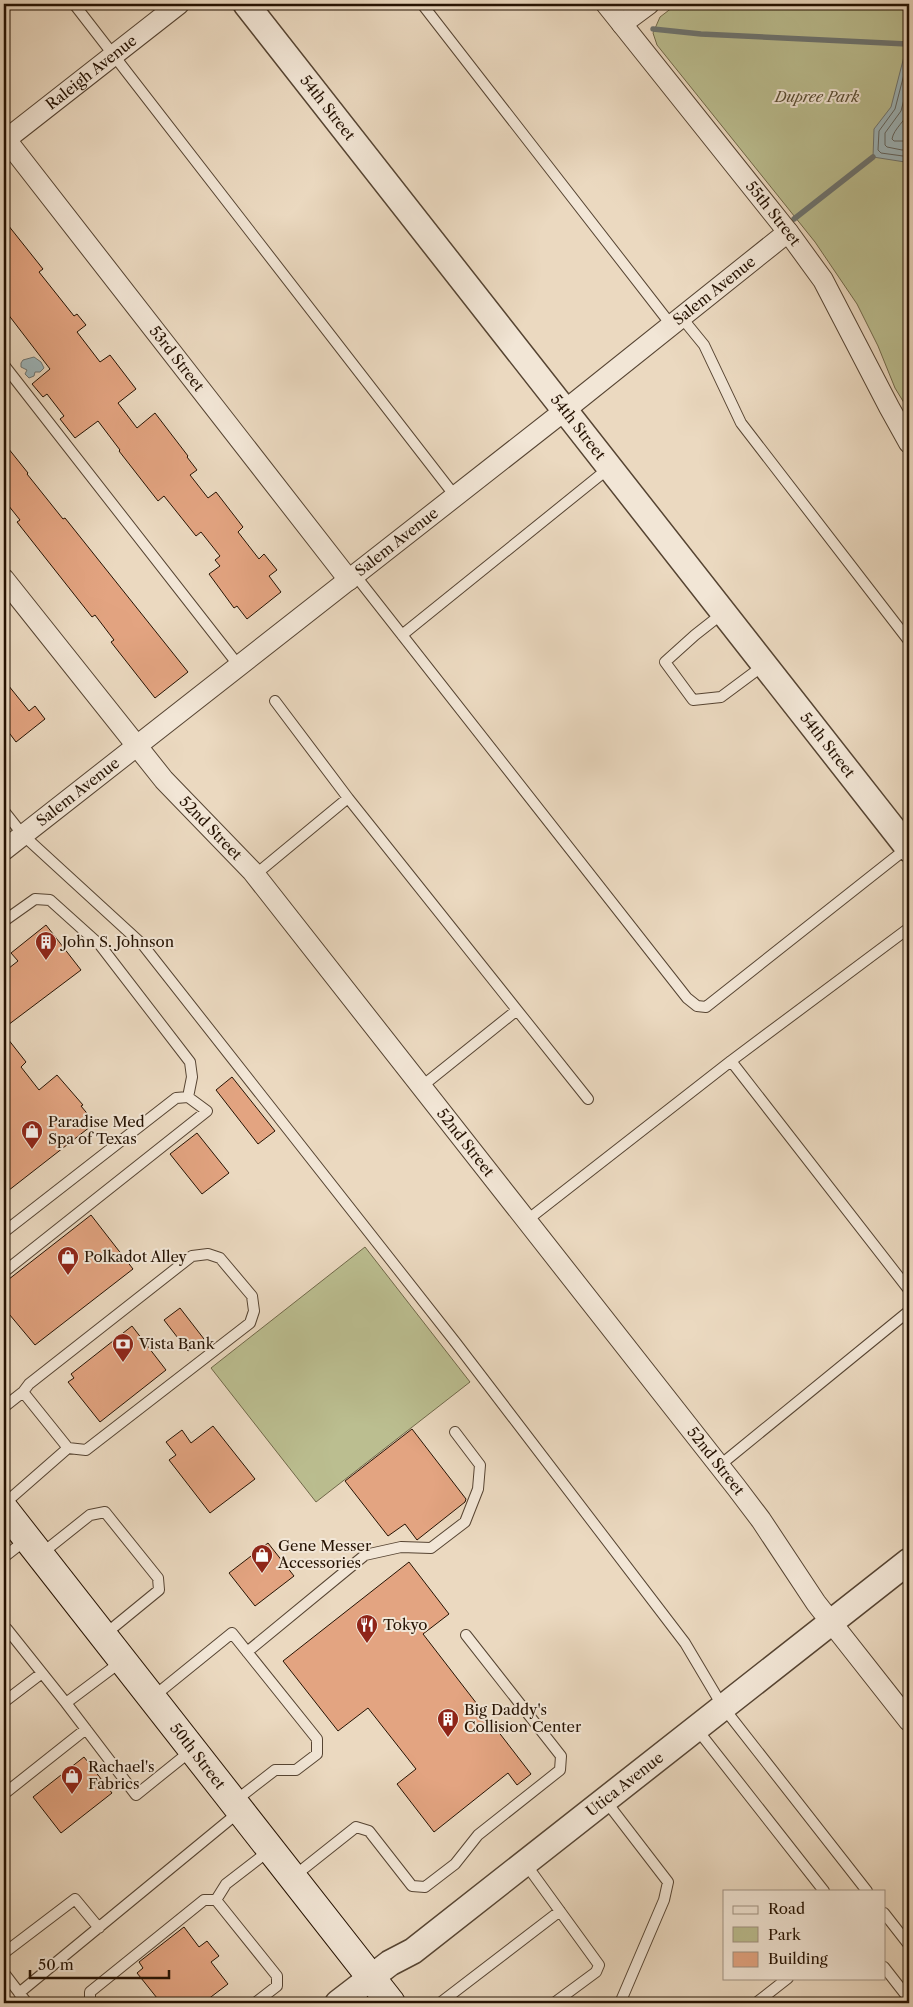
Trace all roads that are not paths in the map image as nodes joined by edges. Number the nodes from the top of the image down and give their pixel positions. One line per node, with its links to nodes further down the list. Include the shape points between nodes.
1 (74, 4): 8 (lane)
2 (179, 4): 8 (street, Raleigh Avenue)
3 (246, 4): 13 (street, 54th Street)
4 (422, 4): 11 (lane)
5 (606, 4): 7 (street, 55th Street)
6 (649, 4): 7 (street)
7 (622, 24): 10 (street, 55th Street)
8 (114, 55): 9 (street, Raleigh Avenue); 16 (lane)
9 (4, 139): 17 (street, 53rd Street)
10 (788, 232): 11 (street, Salem Avenue); 14 (street, 55th Street, via 823,280)
11 (677, 322): 13 (street, Salem Avenue); 21 (lane, via 704,345 741,423)
12 (4, 365): 23 (lane)
13 (564, 411): 15 (street, 54th Street); 16 (street, Salem Avenue)
14 (909, 442)
15 (609, 468): 19 (street, 54th Street); 20 (lane)
16 (455, 496): 17 (street, Salem Avenue)
17 (352, 577): 20 (lane); 23 (street, Salem Avenue)
18 (4, 578): 25 (street, 52nd Street)
19 (723, 613): 22 (street, 54th Street); 22 (lane, via 665,662 693,700 721,697)
20 (402, 636): 29 (lane, via 687,998 697,1006 706,1007)
21 (909, 641)
22 (764, 665): 29 (street, 54th Street)
23 (239, 666): 25 (street, Salem Avenue)
24 (275, 701): 26 (lane)
25 (138, 746): 28 (street, Salem Avenue); 31 (street, 52nd Street, via 164,780)
26 (348, 798): 31 (lane); 34 (lane)
27 (4, 812): 28 (lane)
28 (23, 835): 30 (street, Salem Avenue); 64 (lane, via 143,945 456,1344 685,1643)
29 (909, 848)
30 (4, 850)
31 (255, 875): 36 (street, 52nd Street)
32 (4, 921): 37 (lane, via 35,900 50,900 100,945 190,1062 192,1077)
33 (909, 928): 35 (lane)
34 (517, 1010): 36 (lane); 38 (lane)
35 (731, 1061): 39 (lane); 42 (lane)
36 (421, 1087): 39 (street, 52nd Street)
37 (188, 1097): 40 (lane, via 176,1098); 41 (lane, via 206,1111)
38 (588, 1099)
39 (526, 1221): 48 (street, 52nd Street)
40 (4, 1232)
41 (4, 1272)
42 (909, 1290)
43 (909, 1311): 48 (lane)
44 (23, 1392): 45 (lane); 47 (lane); 47 (lane, via 192,1256 208,1254 220,1258 252,1296 254,1311 250,1323 86,1450)
45 (4, 1407)
46 (455, 1432): 58 (lane, via 480,1465 478,1489 465,1522 432,1548 401,1548 366,1554)
47 (68, 1448): 49 (lane)
48 (719, 1466): 54 (street, 52nd Street, via 761,1520)
49 (4, 1504)
50 (4, 1509): 51 (main road, 50th Street)
51 (34, 1547): 52 (lane); 56 (main road, 50th Street); 56 (lane, via 90,1515 105,1512 158,1578 159,1590)
52 (4, 1557)
53 (909, 1561): 54 (street, Utica Avenue)
54 (831, 1622): 64 (street, Utica Avenue); 65 (street, 52nd Street)
55 (4, 1632): 60 (lane, via 7,1629)
56 (103, 1635): 59 (main road, 50th Street)
57 (466, 1635): 74 (lane, via 561,1756 560,1770 478,1835 455,1864 425,1887 412,1886 369,1831 356,1827)
58 (247, 1652): 61 (lane, via 232,1633); 71 (lane, via 317,1739 317,1754 296,1770 275,1770)
59 (123, 1660): 61 (main road, 50th Street); 63 (lane)
60 (42, 1673): 62 (lane); 63 (lane)
61 (152, 1698): 68 (main road, 50th Street)
62 (4, 1702)
63 (66, 1703): 67 (lane)
64 (723, 1707): 66 (street, Utica Avenue); 76 (lane)
65 (909, 1721)
66 (696, 1728): 70 (street, Utica Avenue); 75 (lane)
67 (86, 1729): 68 (lane, via 136,1795); 69 (lane)
68 (193, 1750): 71 (main road, 50th Street)
69 (4, 1794)
70 (604, 1799): 73 (street, Utica Avenue); 96 (lane, via 668,1882 657,1918)
71 (237, 1806): 72 (main road, 50th Street); 80 (lane)
72 (271, 1850): 74 (main road, 50th Street); 77 (lane, via 226,1884)
73 (525, 1863): 78 (lane); 85 (street, Utica Avenue, via 413,1951)
74 (292, 1878): 85 (main road, 50th Street)
75 (823, 1890)
76 (866, 1890)
77 (216, 1900): 90 (lane, via 204,1900 97,1986 90,1992); 91 (lane, via 277,1976 277,1986)
78 (560, 1912): 94 (lane); 95 (lane, via 599,1964 596,1972)
79 (886, 1916): 81 (lane)
80 (99, 1928): 82 (lane, via 75,1899); 87 (lane)
81 (909, 1945)
82 (4, 1953)
83 (886, 1970): 88 (lane)
84 (4, 1973): 87 (lane)
85 (371, 1978): 92 (street, Utica Avenue); 93 (main road, 50th Street)
86 (785, 1980): 97 (lane)
87 (19, 1993): 89 (lane)
88 (909, 1999)
89 (27, 2003)
90 (90, 2003)
91 (255, 2003)
92 (338, 2003)
93 (391, 2003)
94 (440, 2003)
95 (554, 2003)
96 (620, 2003)
97 (756, 2003)

